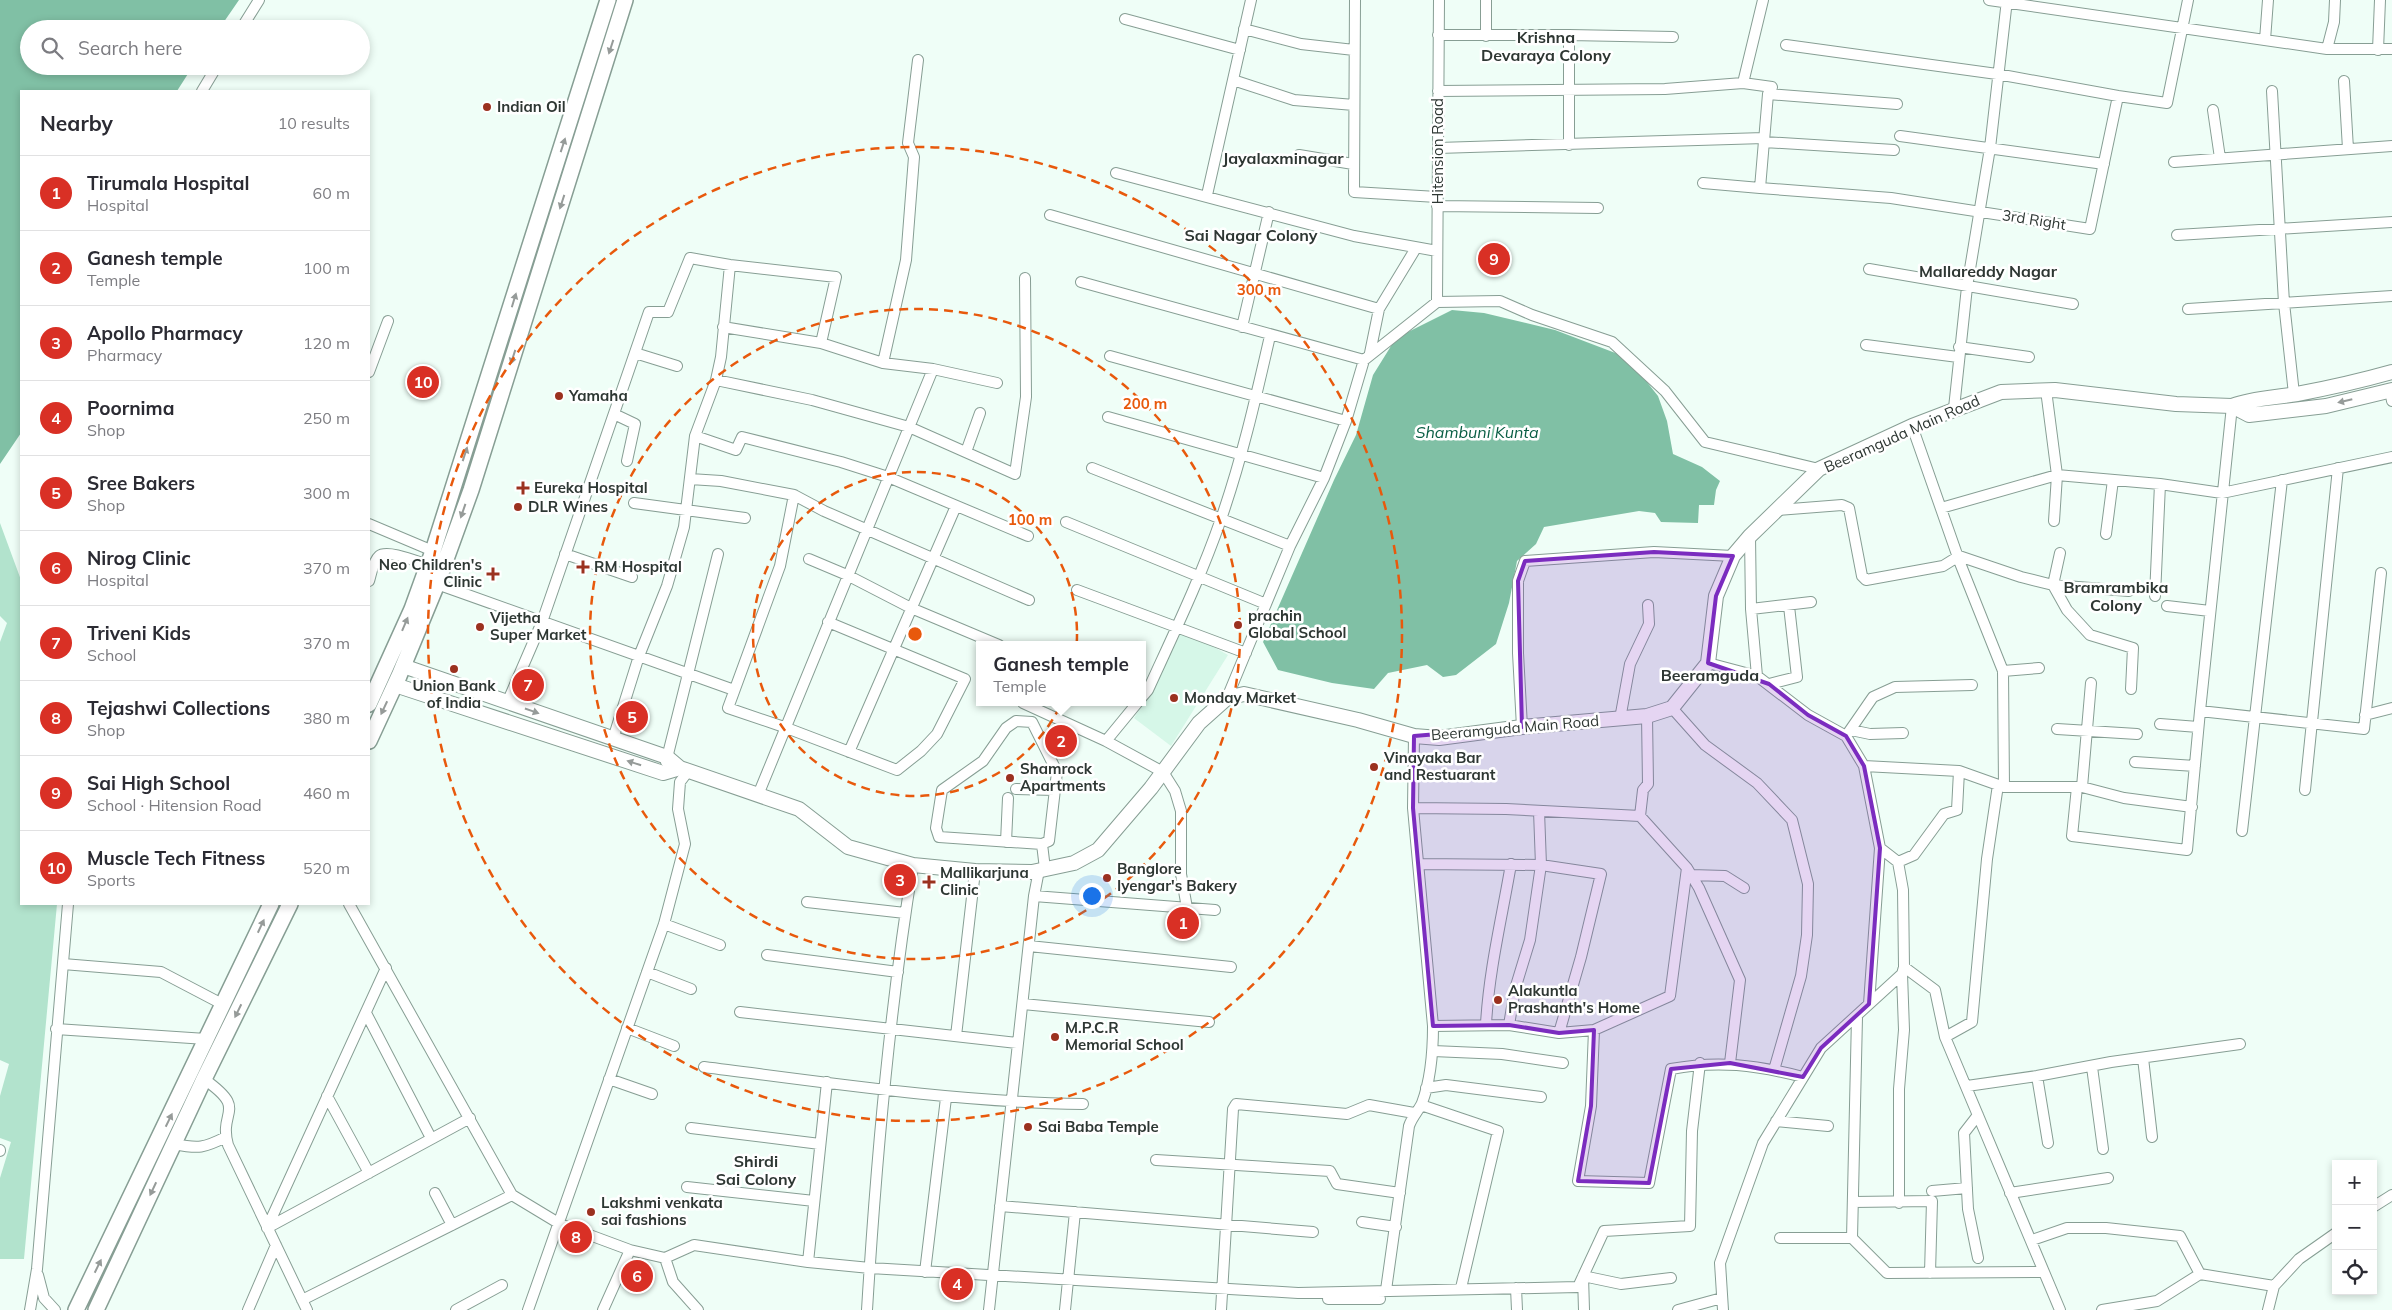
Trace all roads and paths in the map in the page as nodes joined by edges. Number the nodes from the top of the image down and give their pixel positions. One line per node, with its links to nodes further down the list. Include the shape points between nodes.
1 (259, 0): 16 (street)
2 (608, 0): 103 (highway, one-way to 2)
3 (625, 0): 104 (highway, one-way to 104)
4 (1250, 0): 18 (street)
5 (1355, 0): 28 (street)
6 (1439, 0): 19 (street, Hitension Road)
7 (1486, 0): 21 (street)
8 (1763, 0): 35 (street)
9 (1989, 0): 14 (street)
10 (2188, 0): 17 (street)
11 (2268, 0): 23 (street)
12 (2335, 0): 25 (street)
13 (2380, 0): 29 (street)
14 (2007, 1): 17 (street); 31 (street)
15 (1125, 19): 27 (street)
16 (247, 20)
17 (2182, 28): 23 (street); 41 (street, via 2168,103)
18 (1244, 29): 27 (street); 28 (street, via 1302,44)
19 (1438, 35): 21 (street); 38 (street, Hitension Road)
20 (1569, 35): 21 (street); 22 (street); 37 (street)
21 (1486, 36)
22 (1673, 37)
23 (2265, 40): 25 (street)
24 (1786, 45): 31 (street)
25 (2328, 49): 29 (street)
26 (2392, 49): 29 (street)
27 (1240, 50): 33 (street)
28 (1354, 50): 43 (street)
29 (2378, 50)
30 (918, 60): 96 (street, via 908,143 914,157 906,260)
31 (1997, 74): 41 (street); 50 (street)
32 (212, 75): 36 (street)
33 (1233, 80): 43 (street, via 1294,100); 62 (street)
34 (2344, 82): 52 (street)
35 (1743, 83): 37 (street, via 1665,89); 40 (street, via 1772,87)
36 (203, 90)
37 (1569, 90): 38 (street); 47 (street)
38 (1438, 91): 49 (street, Hitension Road)
39 (2272, 91): 53 (street)
40 (1768, 94): 42 (street); 46 (street)
41 (2118, 96): 58 (street)
42 (1897, 104)
43 (1354, 105): 57 (street)
44 (2213, 110): 55 (street)
45 (1900, 136): 50 (street)
46 (1764, 140): 47 (street); 51 (street); 61 (street)
47 (1569, 144): 49 (street)
48 (2392, 146): 52 (street)
49 (1438, 148): 63 (street, Hitension Road)
50 (1990, 148): 58 (street); 65 (street)
51 (1894, 150)
52 (2348, 150): 53 (street)
53 (2276, 154): 55 (street); 69 (street)
54 (1300, 155): 57 (street)
55 (2220, 158): 56 (street)
56 (2174, 162)
57 (1353, 164): 63 (street, via 1354,192)
58 (2104, 164): 65 (street, 3rd Right, via 2090,229)
59 (1116, 173): 62 (street)
60 (1703, 183): 61 (street, 3rd Right)
61 (1760, 188): 65 (street, 3rd Right, via 1891,198)
62 (1207, 195): 66 (street)
63 (1437, 201): 64 (street); 72 (street, Hitension Road)
64 (1598, 208)
65 (1979, 211): 78 (street)
66 (1268, 212): 71 (street, via 1354,236); 75 (street)
67 (1050, 215): 75 (street)
68 (2392, 222): 69 (street)
69 (2280, 229): 70 (street); 81 (street)
70 (2177, 235)
71 (1416, 248): 72 (street); 83 (street)
72 (1437, 251): 80 (street, Hitension Road)
73 (730, 265): 87 (street); 89 (street, via 836,278); 92 (street, via 690,258 668,312 649,312)
74 (1869, 269): 78 (street)
75 (1254, 273): 83 (street); 86 (street)
76 (1025, 278): 118 (street, via 1026,396 1015,474)
77 (1081, 282): 86 (street)
78 (1967, 287): 82 (street); 91 (street)
79 (2392, 296): 81 (street)
80 (1437, 302): 94 (street); 124 (street, via 1500,301 1612,342 1665,391 1705,442)
81 (2284, 303): 84 (street); 106 (street)
82 (2073, 304)
83 (1379, 309): 94 (street)
84 (2188, 309)
85 (388, 321): 98 (street)
86 (1242, 327): 88 (street)
87 (723, 328): 89 (street); 101 (street)
88 (1270, 336): 94 (street); 108 (street)
89 (821, 343): 96 (street)
90 (1866, 345): 91 (street)
91 (1959, 352): 95 (street); 110 (street)
92 (635, 353): 97 (street); 112 (street)
93 (1110, 356): 108 (street)
94 (1367, 357): 114 (street)
95 (2029, 357)
96 (883, 363): 99 (street)
97 (676, 366)
98 (370, 369)
99 (933, 369): 102 (street); 116 (street)
100 (2392, 372): 106 (main road, via 2369,380)
101 (716, 380): 116 (street, via 812,400); 117 (street)
102 (997, 383)
103 (488, 384): 104 (highway); 154 (highway, one-way to 103)
104 (503, 388): 162 (highway, one-way to 162)
105 (2046, 390): 109 (main road, Beeramguda Main Road, via 2176,404); 110 (main road, Beeramguda Main Road, via 2001,392); 125 (street)
106 (2294, 394): 109 (main road, via 2248,400)
107 (2391, 394): 109 (main road, one-way to 109, via 2249,415)
108 (1256, 396): 114 (street); 119 (street)
109 (2232, 406): 132 (street)
110 (1954, 408): 115 (main road, Beeramguda Main Road)
111 (980, 413): 118 (street)
112 (614, 414): 121 (street, via 635,424); 149 (street)
113 (1108, 417): 119 (street)
114 (1346, 421): 127 (street)
115 (1912, 426): 124 (main road, Beeramguda Main Road); 137 (street)
116 (909, 427): 118 (street); 126 (street)
117 (695, 436): 126 (street, via 736,450 742,438); 128 (street)
118 (966, 452)
119 (1240, 455): 127 (street); 140 (street)
120 (2392, 457): 123 (street)
121 (627, 461)
122 (1092, 468): 140 (street)
123 (2338, 468): 130 (street); 208 (street)
124 (1819, 470): 138 (main road, Beeramguda Main Road)
125 (2057, 476): 129 (street); 137 (street); 141 (street)
126 (888, 477): 135 (street); 144 (street)
127 (1324, 478): 148 (street)
128 (690, 479): 133 (street, via 721,481); 136 (street)
129 (2113, 480): 131 (street); 145 (street)
130 (2282, 480): 132 (street); 206 (street)
131 (2160, 484): 132 (street); 166 (street)
132 (2222, 493): 175 (street)
133 (794, 495): 144 (street); 195 (street, via 780,566)
134 (634, 502): 136 (street)
135 (956, 506): 146 (street); 155 (street)
136 (687, 508): 139 (street); 182 (street, via 667,586)
137 (1941, 508): 153 (street)
138 (1777, 510): 147 (main road, Beeramguda Main Road); 153 (street, via 1842,505 1849,508 1862,576 1866,580 1943,566)
139 (745, 518)
140 (1221, 519): 148 (street); 159 (street)
141 (2054, 521)
142 (1066, 522): 159 (street)
143 (370, 525): 154 (street)
144 (867, 529): 155 (street); 158 (street)
145 (2106, 534)
146 (1028, 536)
147 (1750, 536): 152 (main road, Beeramguda Main Road); 174 (street)
148 (1290, 546): 169 (street)
149 (565, 554): 160 (street); 176 (street)
150 (718, 554): 187 (street)
151 (2060, 554): 163 (street)
152 (1733, 556): 183 (main road, Beeramguda Main Road, via 1716,596); 211 (street, via 1654,552 1525,561 1518,581)
153 (1959, 556): 163 (street); 186 (street)
154 (431, 558): 161 (street, via 380,555); 197 (highway, one-way to 154)
155 (933, 558): 167 (street); 173 (street)
156 (808, 559): 158 (street)
157 (2381, 573): 205 (street)
158 (847, 575): 173 (street); 177 (street)
159 (1198, 576): 169 (street); 178 (street)
160 (632, 577)
161 (370, 578)
162 (437, 584): 176 (street); 184 (highway)
163 (2053, 585): 165 (street); 194 (street, via 2067,610 2090,635 2134,648)
164 (1077, 590): 178 (street)
165 (2129, 591)
166 (2154, 596)
167 (1029, 600)
168 (1811, 602): 171 (street)
169 (1266, 604): 181 (street)
170 (1648, 605): 207 (street, via 1649,624 1630,664)
171 (1789, 606): 174 (street); 189 (street, via 1797,677)
172 (2168, 606): 175 (street)
173 (912, 608): 179 (street); 180 (street)
174 (1751, 609): 188 (street)
175 (2210, 611): 203 (street)
176 (542, 622): 182 (street); 198 (street)
177 (828, 622): 180 (street); 210 (street)
178 (1176, 628): 181 (street); 193 (street)
179 (990, 641)
180 (894, 649): 222 (street); 222 (street, via 965,679 936,734 922,751 897,770)
181 (1246, 653): 196 (street)
182 (639, 656): 187 (street); 220 (street)
183 (1708, 663): 188 (street); 201 (main road)
184 (403, 666): 191 (highway); 198 (main road)
185 (2039, 668): 186 (street)
186 (2003, 671): 231 (street)
187 (687, 674): 195 (street); 223 (street)
188 (1757, 676): 189 (street)
189 (1769, 684): 215 (street, via 1808,715)
190 (2091, 684): 214 (street)
191 (395, 685): 219 (highway, one-way to 219); 230 (main road, one-way to 191)
192 (1972, 686): 215 (street, via 1895,687 1873,697)
193 (1146, 687)
194 (2131, 689)
195 (734, 690): 210 (street, via 728,708)
196 (1227, 698): 218 (main road, Beeramguda Main Road, via 1244,694); 229 (main road, via 1199,723)
197 (370, 702)
198 (508, 703): 220 (main road, one-way to 220)
199 (1030, 706): 221 (street)
200 (1135, 706): 221 (street)
201 (1672, 708): 204 (main road, Beeramguda Main Road); 307 (street, via 1705,745 1757,783 1792,820 1808,884 1806,935 1802,976)
202 (2392, 708): 205 (street)
203 (2200, 711): 206 (street); 212 (street)
204 (1647, 716): 207 (main road, Beeramguda Main Road); 241 (street, via 1648,784 1643,790)
205 (2365, 716): 208 (street, via 2364,729)
206 (2256, 717): 208 (street); 242 (street)
207 (1620, 718): 211 (main road, Beeramguda Main Road)
208 (2313, 723): 235 (street)
209 (2160, 724): 212 (street)
210 (784, 727): 222 (street); 236 (street)
211 (1522, 727): 218 (main road, Beeramguda Main Road, via 1439,738)
212 (2198, 727): 226 (street)
213 (2057, 729): 214 (street)
214 (2087, 731): 217 (street); 232 (street)
215 (1848, 733): 216 (street); 225 (street)
216 (1903, 733)
217 (2137, 734)
218 (1414, 736): 239 (street)
219 (370, 739)
220 (614, 739): 223 (main road)
221 (1106, 741): 229 (street)
222 (849, 752)
223 (667, 757): 227 (main road); 230 (street)
224 (2135, 762): 226 (street)
225 (1864, 766): 228 (street); 245 (street)
226 (2195, 766): 238 (street)
227 (685, 769): 230 (main road); 236 (main road); 264 (street, via 680,782 678,809 686,844)
228 (1959, 771): 231 (street); 246 (street, via 1957,810 1944,814 1914,855)
229 (1163, 772): 251 (main road, via 1098,850 1074,863); 261 (street, via 1175,791 1181,811 1181,874)
230 (663, 773)
231 (2001, 786): 232 (street); 295 (street, via 1987,859 1972,1022)
232 (2080, 787): 238 (street, via 2124,798); 238 (street, via 2072,836 2187,850)
233 (1016, 789): 234 (street)
234 (1055, 790): 243 (street, via 1057,772 1032,722 1016,722 1006,728 983,761 942,790 936,828 939,837); 244 (street, via 1049,841)
235 (2306, 790)
236 (758, 795): 249 (main road, via 799,809 848,847)
237 (1008, 798): 243 (street)
238 (2192, 807)
239 (1413, 808): 240 (street); 247 (street)
240 (1540, 811): 241 (street); 250 (street)
241 (1640, 816): 253 (street)
242 (2242, 831)
243 (1006, 842): 244 (street)
244 (1042, 844): 251 (street)
245 (1880, 848): 246 (street); 280 (street)
246 (1898, 862): 273 (street, via 1903,890)
247 (1419, 864): 248 (street); 288 (street)
248 (1510, 864): 250 (street); 286 (street, via 1488,992)
249 (913, 865): 252 (main road); 263 (street)
250 (1541, 865): 287 (street, via 1530,940 1515,989); 293 (street, via 1601,874 1582,957)
251 (1042, 870): 252 (main road); 255 (street)
252 (975, 871): 294 (street)
253 (1689, 872): 254 (street, via 1725,876); 292 (street, via 1670,996); 304 (street, via 1740,980)
254 (1744, 888)
255 (1034, 896): 261 (street); 266 (street)
256 (807, 902): 263 (street)
257 (68, 905): 270 (street)
258 (271, 905): 267 (highway, one-way to 258)
259 (290, 905): 269 (highway)
260 (350, 905): 272 (street)
261 (1186, 908): 262 (street)
262 (1215, 910)
263 (905, 913): 275 (street)
264 (664, 924): 265 (street); 274 (street)
265 (720, 946)
266 (1029, 946): 271 (street); 279 (street)
267 (248, 955): 269 (highway); 276 (highway)
268 (767, 955): 275 (street)
269 (262, 962): 277 (highway)
270 (62, 964): 281 (street, via 161,972); 291 (street)
271 (1231, 967)
272 (386, 968): 283 (street); 324 (street)
273 (1903, 971): 280 (street); 295 (street, via 1935,990); 349 (street)
274 (646, 972): 278 (street); 289 (street)
275 (898, 972): 290 (street)
276 (236, 979): 277 (highway); 281 (highway)
277 (250, 986): 310 (highway, one-way to 310)
278 (691, 989)
279 (1023, 1004): 285 (street); 297 (street)
280 (1869, 1004): 284 (street)
281 (224, 1005): 296 (highway)
282 (740, 1012): 290 (street)
283 (366, 1013): 317 (street); 330 (street)
284 (1857, 1017): 309 (street, via 1822,1048); 348 (street)
285 (1210, 1022)
286 (1486, 1024): 287 (street); 288 (street)
287 (1509, 1025): 293 (street)
288 (1433, 1026): 300 (street)
289 (627, 1028): 299 (street); 311 (street)
290 (892, 1029): 294 (street); 315 (street)
291 (56, 1030): 296 (street); 370 (street)
292 (1594, 1030): 293 (street); 303 (street, via 1590,1106 1578,1182 1649,1183 1671,1069)
293 (1559, 1033)
294 (956, 1036): 297 (street)
295 (1945, 1037): 313 (street)
296 (206, 1038): 391 (highway, one-way to 296)
297 (1017, 1043): 320 (street)
298 (2240, 1044): 301 (street)
299 (674, 1046)
300 (1433, 1051): 302 (street, via 1502,1054); 314 (street)
301 (2143, 1058): 306 (street); 329 (street)
302 (1563, 1063)
303 (1700, 1064): 304 (street); 376 (street, via 1692,1131 1690,1226 1604,1231)
304 (1730, 1064): 307 (street)
305 (704, 1067): 312 (street)
306 (2092, 1067): 308 (street); 334 (street)
307 (1774, 1070): 309 (street)
308 (2037, 1076): 313 (street); 331 (street)
309 (1802, 1077): 325 (street)
310 (204, 1079): 328 (street, via 230,1104); 332 (highway)
311 (609, 1079): 316 (street); 354 (street)
312 (827, 1082): 315 (street); 333 (street)
313 (1967, 1086): 323 (street)
314 (1426, 1088): 318 (street, via 1446,1085); 322 (street)
315 (885, 1090): 319 (street); 369 (street)
316 (652, 1094)
317 (327, 1096): 337 (street); 358 (street)
318 (1541, 1097)
319 (946, 1098): 320 (street); 371 (street)
320 (1011, 1103): 321 (street); 351 (street)
321 (1083, 1104)
322 (1418, 1109): 336 (street, via 1369,1105 1347,1114 1236,1104); 343 (street, via 1409,1126); 382 (street, via 1498,1131)
323 (1978, 1115): 340 (street, via 1964,1133); 344 (street)
324 (470, 1118): 330 (street); 345 (street)
325 (1776, 1121): 326 (street); 386 (street, via 1763,1144 1720,1263)
326 (1828, 1126)
327 (691, 1128): 333 (street)
328 (226, 1136): 332 (street, via 206,1147); 358 (street)
329 (2152, 1137)
330 (431, 1138): 337 (street)
331 (2048, 1143)
332 (174, 1144): 392 (highway, one-way to 392)
333 (820, 1144): 347 (street)
334 (2103, 1149)
335 (1156, 1160): 336 (street)
336 (1230, 1164): 343 (street, via 1330,1171 1337,1184); 356 (street)
337 (369, 1173): 358 (street)
338 (2108, 1178): 344 (street)
339 (688, 1187): 347 (street)
340 (1967, 1188): 341 (street); 367 (street)
341 (1932, 1191)
342 (435, 1193): 355 (street)
343 (1400, 1193): 357 (street)
344 (2010, 1193): 363 (street)
345 (512, 1195): 354 (street); 355 (street)
346 (2392, 1195): 350 (street)
347 (814, 1201): 368 (street)
348 (1853, 1202): 349 (street); 362 (street)
349 (1899, 1203): 373 (street, via 1932,1201)
350 (2376, 1205)
351 (1000, 1206): 352 (street); 375 (street)
352 (1075, 1212): 356 (street); 377 (street)
353 (1362, 1222): 357 (street)
354 (560, 1224): 365 (street); 396 (street)
355 (452, 1225): 388 (street)
356 (1226, 1225): 359 (street); 381 (street)
357 (1396, 1227): 384 (street)
358 (267, 1228): 364 (street)
359 (1313, 1232)
360 (2332, 1236): 380 (street, via 2300,1259)
361 (1780, 1238): 362 (street)
362 (1852, 1238): 373 (street, via 1887,1273)
363 (2032, 1240): 372 (street); 374 (street, via 2067,1228 2106,1228 2180,1236)
364 (276, 1245): 387 (street); 388 (street)
365 (630, 1250): 366 (street); 397 (street)
366 (665, 1258): 368 (street, via 694,1245); 398 (street, via 673,1282)
367 (1978, 1258)
368 (808, 1262): 369 (street)
369 (870, 1268): 371 (street); 399 (street)
370 (37, 1269): 389 (street); 390 (street, via 44,1298)
371 (925, 1272): 375 (street)
372 (2043, 1272): 373 (street); 409 (street)
373 (1930, 1274)
374 (2200, 1274): 380 (street); 410 (street, via 2157,1301)
375 (992, 1276): 377 (street); 400 (street)
376 (1583, 1276): 378 (street, via 1621,1284); 383 (street, via 1578,1287); 406 (street)
377 (1067, 1278): 381 (street); 401 (street)
378 (1671, 1278)
379 (502, 1285): 395 (street)
380 (2274, 1286): 411 (street)
381 (1222, 1288): 385 (street); 402 (street)
382 (1461, 1288): 383 (street); 384 (street)
383 (1516, 1288): 405 (street)
384 (1381, 1293): 385 (street); 404 (street)
385 (1328, 1295): 403 (street)
386 (1722, 1298): 407 (street); 408 (street)
387 (253, 1300): 393 (street); 394 (street)
388 (304, 1305)
389 (30, 1310)
390 (55, 1310)
391 (76, 1310)
392 (96, 1310)
393 (248, 1310)
394 (258, 1310)
395 (456, 1310)
396 (528, 1310)
397 (603, 1310)
398 (698, 1310)
399 (867, 1310)
400 (989, 1310)
401 (1064, 1310)
402 (1221, 1310)
403 (1328, 1310)
404 (1379, 1310)
405 (1517, 1310)
406 (1584, 1310)
407 (1678, 1310)
408 (1723, 1310)
409 (2060, 1310)
410 (2102, 1310)
411 (2268, 1310)

